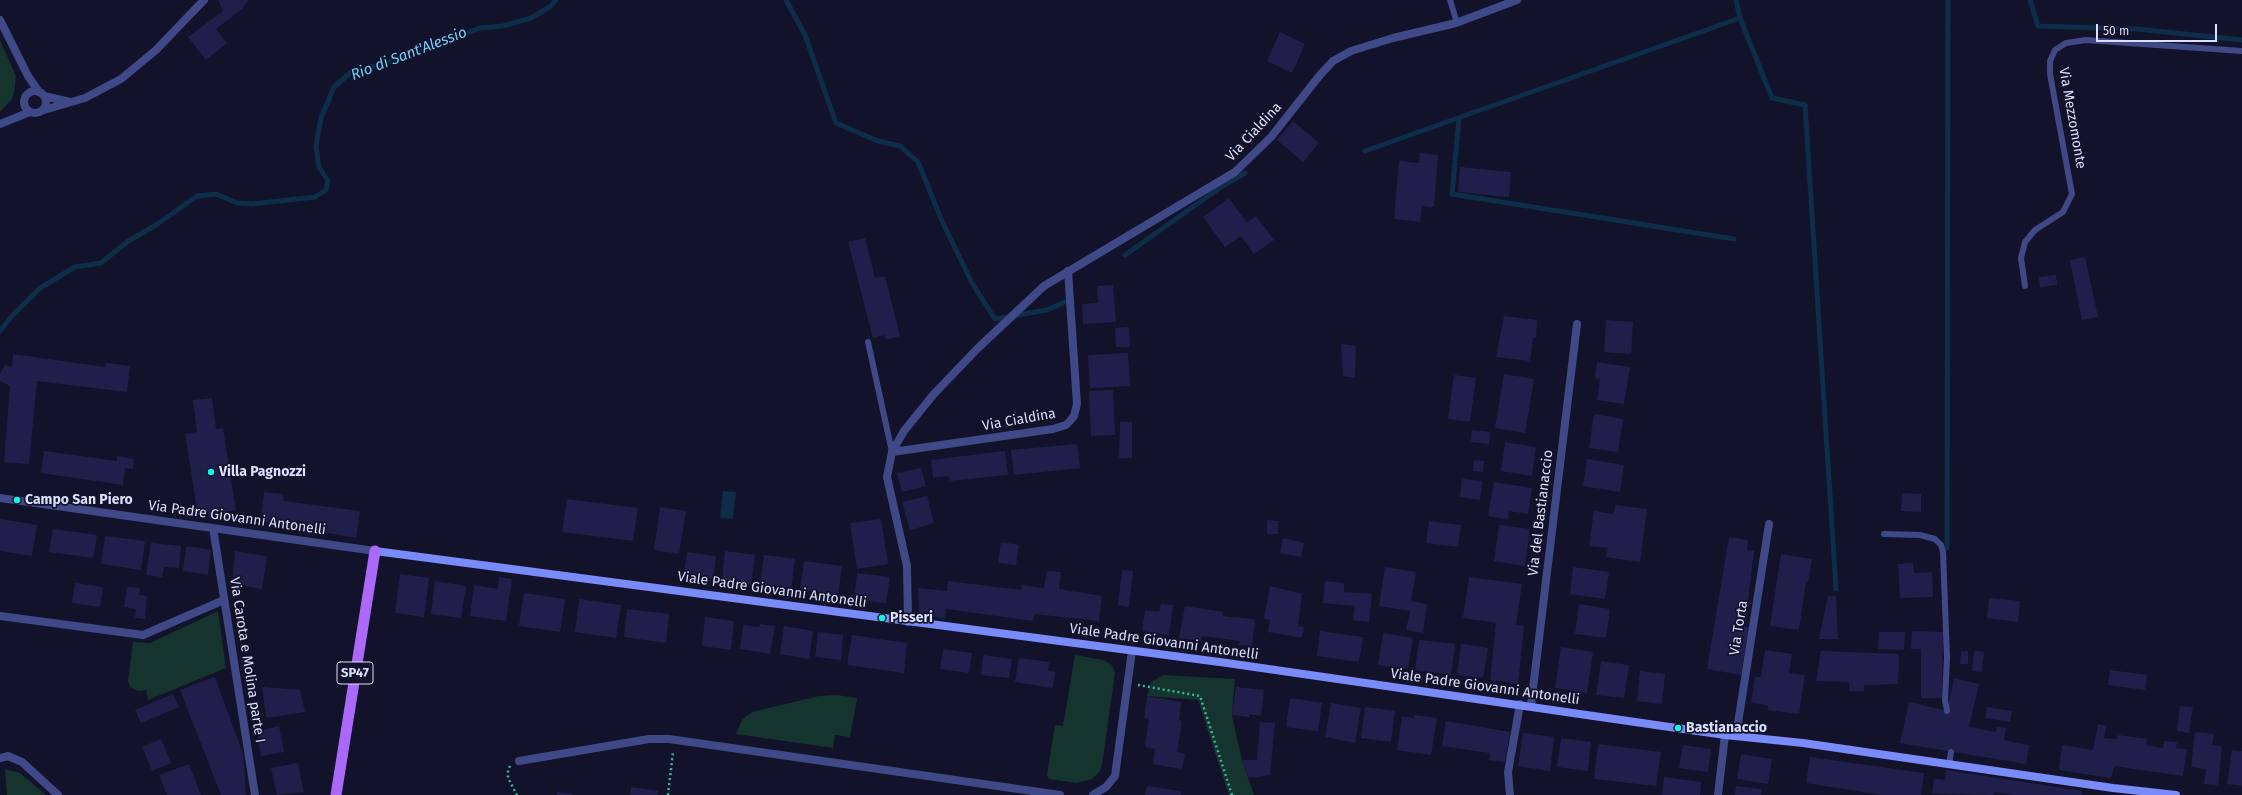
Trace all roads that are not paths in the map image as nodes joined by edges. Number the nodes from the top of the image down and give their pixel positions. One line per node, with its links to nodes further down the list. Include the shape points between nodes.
1 (204, 0): 10 (street, via 132,72 98,92)
2 (1450, 0): 5 (lane)
3 (1517, 0): 5 (street, Via Cialdina)
4 (0, 20): 7 (street)
5 (1457, 23): 16 (street, Via Cialdina, via 1352,51 1334,61 1271,137 1235,172)
6 (2242, 51): 17 (lane, Via Mezzomonte, via 2086,40 2066,43 2055,50 2050,61 2050,74 2072,194 2063,212 2035,230 2025,242 2021,258)
7 (28, 76): 8 (street); 9 (street)
8 (29, 94): 9 (street); 11 (street)
9 (42, 94): 10 (street); 12 (street, via 46,105)
10 (71, 102): 12 (street)
11 (24, 103): 13 (street); 14 (street)
12 (44, 110): 13 (street)
13 (30, 112): 14 (street)
14 (12, 118): 15 (street)
15 (0, 124)
16 (1068, 271): 20 (street, Via Cialdina, via 1026,302 933,395 904,431); 20 (street, Via Cialdina, via 1077,404 1070,421 1053,429)
17 (2025, 286)
18 (1577, 324): 31 (street, Via del Bastianaccio)
19 (868, 342): 20 (lane, Via Cialdina)
20 (892, 452): 28 (street, Via Cialdina, via 887,477 907,566)
21 (0, 498): 23 (street, Via Padre Giovanni Antonelli)
22 (1769, 524): 34 (street, Via Torta)
23 (213, 528): 25 (street, Via Padre Giovanni Antonelli); 26 (street, Via Carota e Molina parte I)
24 (1884, 534): 32 (lane, via 1920,535 1935,539 1941,545)
25 (375, 552): 28 (main road, Viale Padre Giovanni Antonelli); 42 (main road, SP47)
26 (224, 600): 27 (street, via 143,635); 41 (street, Via Carota e Molina parte I)
27 (0, 616)
28 (908, 622): 29 (main road, Viale Padre Giovanni Antonelli)
29 (1132, 651): 30 (main road, Viale Padre Giovanni Antonelli); 44 (street, via 1115,776 1106,787)
30 (1520, 704): 31 (main road, Viale Padre Giovanni Antonelli); 45 (street, via 1508,772)
31 (1531, 706): 33 (main road, Viale Padre Giovanni Antonelli)
32 (1947, 711)
33 (1725, 735): 34 (main road, Viale Padre Giovanni Antonelli); 46 (street)
34 (1736, 736): 38 (main road, Viale Padre Giovanni Antonelli)
35 (1951, 752): 38 (lane)
36 (4, 757): 40 (street, via 26,765)
37 (519, 761): 43 (street, via 649,739 675,739)
38 (1949, 764): 39 (main road, Viale Padre Giovanni Antonelli)
39 (2113, 792): 47 (main road, Viale Padre Giovanni Antonelli)
40 (58, 795)
41 (255, 795)
42 (336, 795)
43 (1060, 795)
44 (1093, 795)
45 (1510, 795)
46 (1718, 795)
47 (2176, 795)

